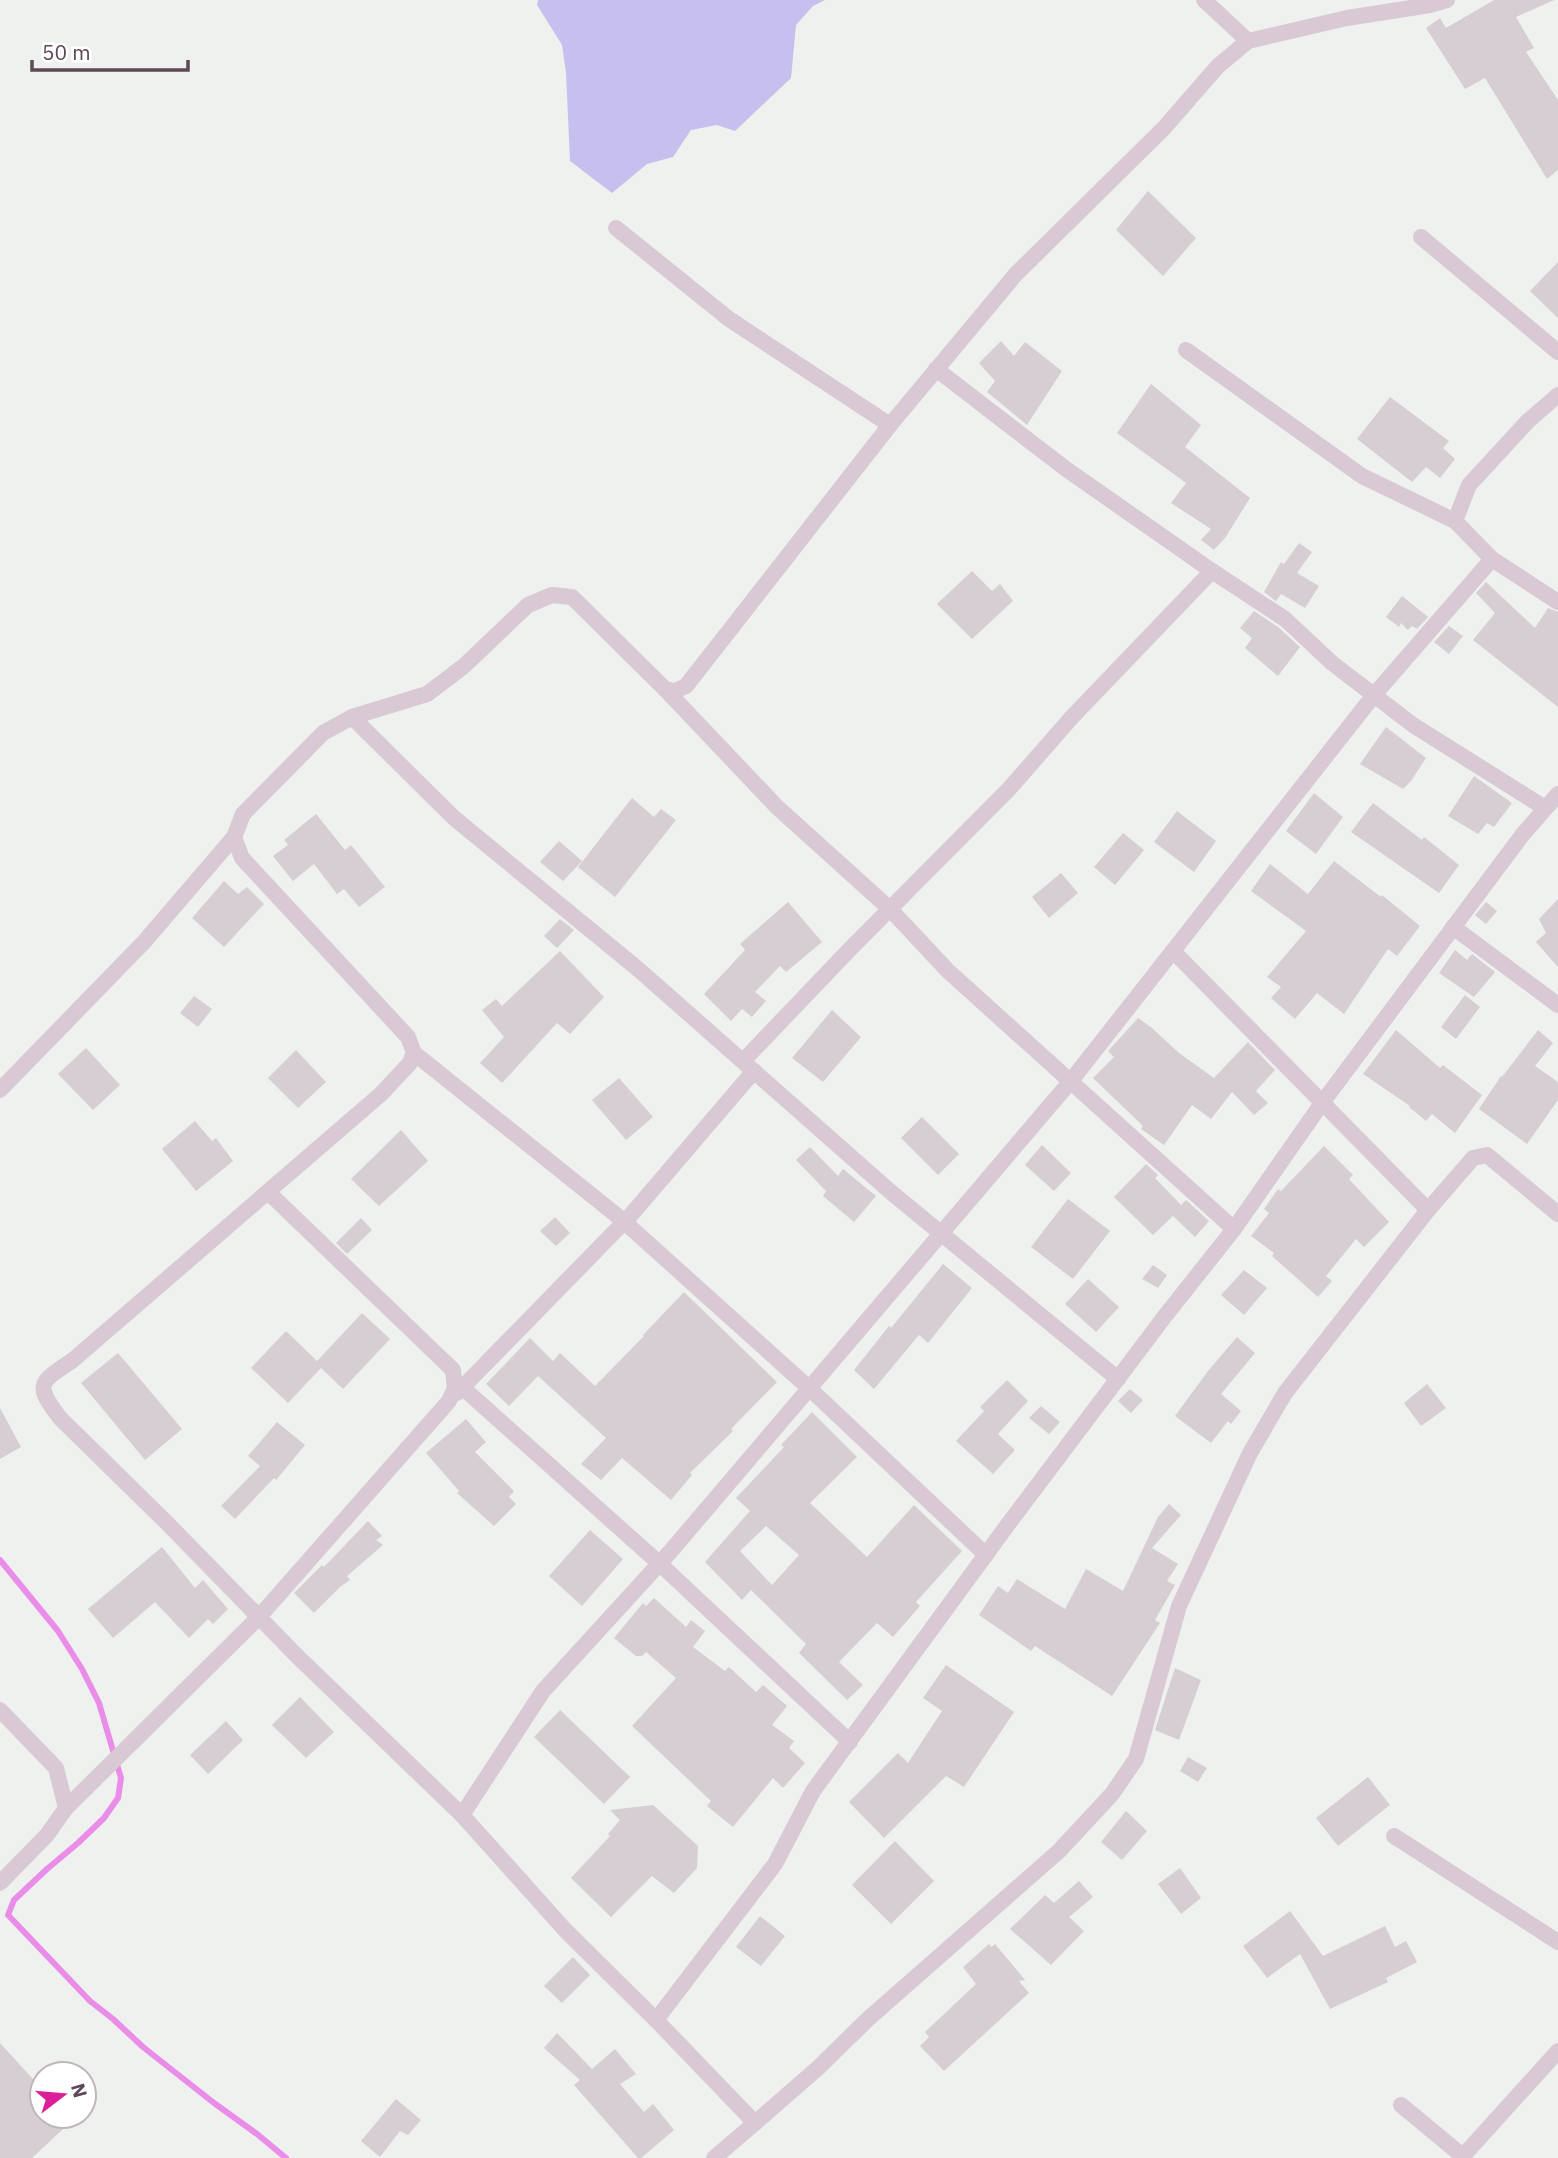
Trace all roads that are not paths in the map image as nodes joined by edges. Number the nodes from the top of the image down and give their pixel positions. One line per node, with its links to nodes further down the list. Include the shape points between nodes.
1 (1204, 0): 3 (street)
2 (1447, 0): 3 (street)
3 (1248, 41): 8 (street, via 1218,66 1164,128 1015,275)
4 (615, 228): 10 (street, via 729,319)
5 (1421, 236): 7 (street)
6 (1186, 350): 11 (street, via 1362,476)
7 (1558, 352)
8 (936, 369): 10 (street); 13 (street, via 1066,469)
9 (1558, 395): 11 (street, via 1469,485)
10 (890, 425): 15 (street, via 686,686)
11 (1455, 521): 12 (street)
12 (1492, 559): 14 (street); 16 (street)
13 (1212, 571): 16 (street, via 1285,619); 21 (street)
14 (1558, 602)
15 (665, 689): 17 (street, via 572,597 552,595 528,605 427,694); 21 (street, via 777,807)
16 (1374, 695): 19 (street, via 1413,725); 23 (street)
17 (352, 717): 20 (street, via 323,733 243,814); 26 (street, via 454,818)
18 (1558, 793): 19 (street)
19 (1545, 808): 22 (street)
20 (234, 838): 25 (street, via 242,858 408,1037); 28 (street, via 144,942)
21 (890, 909): 26 (street); 27 (street, via 948,971)
22 (1453, 927): 24 (street); 29 (street)
23 (1173, 951): 27 (street); 29 (street)
24 (1558, 1005)
25 (414, 1053): 30 (street, via 382,1094); 33 (street)
26 (748, 1066): 33 (street); 35 (street)
27 (1070, 1082): 34 (street); 35 (street)
28 (0, 1090)
29 (1322, 1103): 31 (street); 34 (street)
30 (268, 1192): 39 (street, via 453,1370 456,1388); 42 (street, via 47,1378 42,1390 60,1418)
31 (1428, 1210): 32 (street, via 1473,1158 1487,1155); 53 (street, via 1285,1393 1250,1453 1179,1606 1136,1759 1112,1794 1059,1851)
32 (1558, 1214)
33 (624, 1223): 37 (street); 38 (street)
34 (1234, 1229): 36 (street)
35 (942, 1233): 36 (street); 38 (street)
36 (1118, 1379): 40 (street)
37 (462, 1387): 39 (street); 41 (street)
38 (809, 1388): 40 (street); 41 (street)
39 (449, 1401): 42 (street)
40 (986, 1555): 44 (street)
41 (660, 1564): 44 (street); 46 (street, via 543,1691)
42 (259, 1617): 45 (street); 46 (street)
43 (0, 1710): 45 (street, via 56,1768)
44 (850, 1742): 50 (street, via 813,1791 775,1864)
45 (66, 1808): 48 (street, via 47,1835)
46 (462, 1815): 50 (street, via 566,1931)
47 (1394, 1836): 49 (street)
48 (0, 1883)
49 (1558, 1942)
50 (656, 2020): 53 (street)
51 (1558, 2051): 54 (street)
52 (1401, 2105): 54 (street)
53 (755, 2123): 55 (street)
54 (1464, 2157)
55 (715, 2158)

